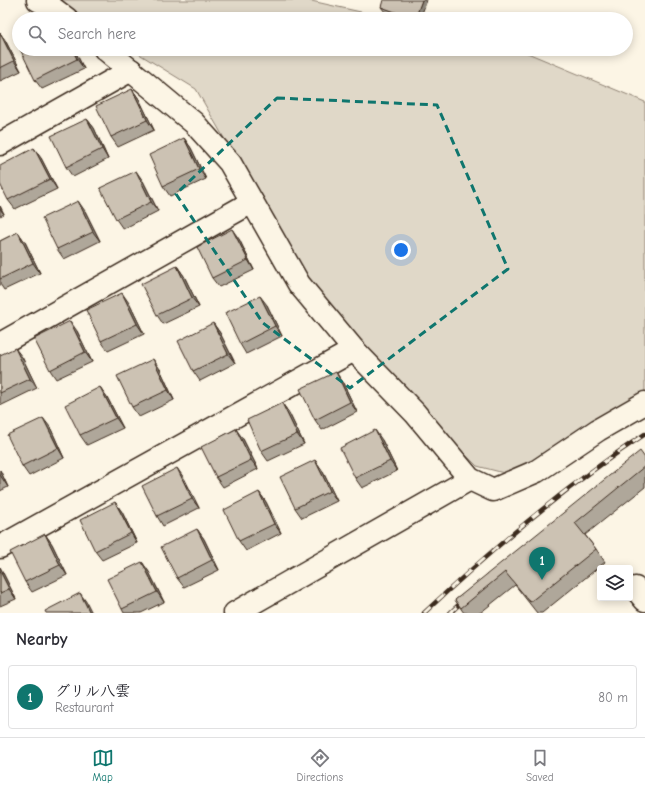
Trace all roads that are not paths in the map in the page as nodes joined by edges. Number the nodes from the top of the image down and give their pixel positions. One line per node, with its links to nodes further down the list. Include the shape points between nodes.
1 (38, 0): 2 (street)
2 (58, 12)
3 (114, 56): 4 (street)
4 (131, 70): 5 (street); 6 (street, via 194,123 230,163)
5 (0, 144)
6 (252, 202): 7 (street); 8 (street, via 299,284)
7 (0, 344)
8 (354, 350): 10 (street, via 415,413); 11 (street)
9 (645, 403): 10 (street, via 598,430 537,471 493,490)
10 (470, 479): 12 (street)
11 (0, 547)
12 (236, 613)

